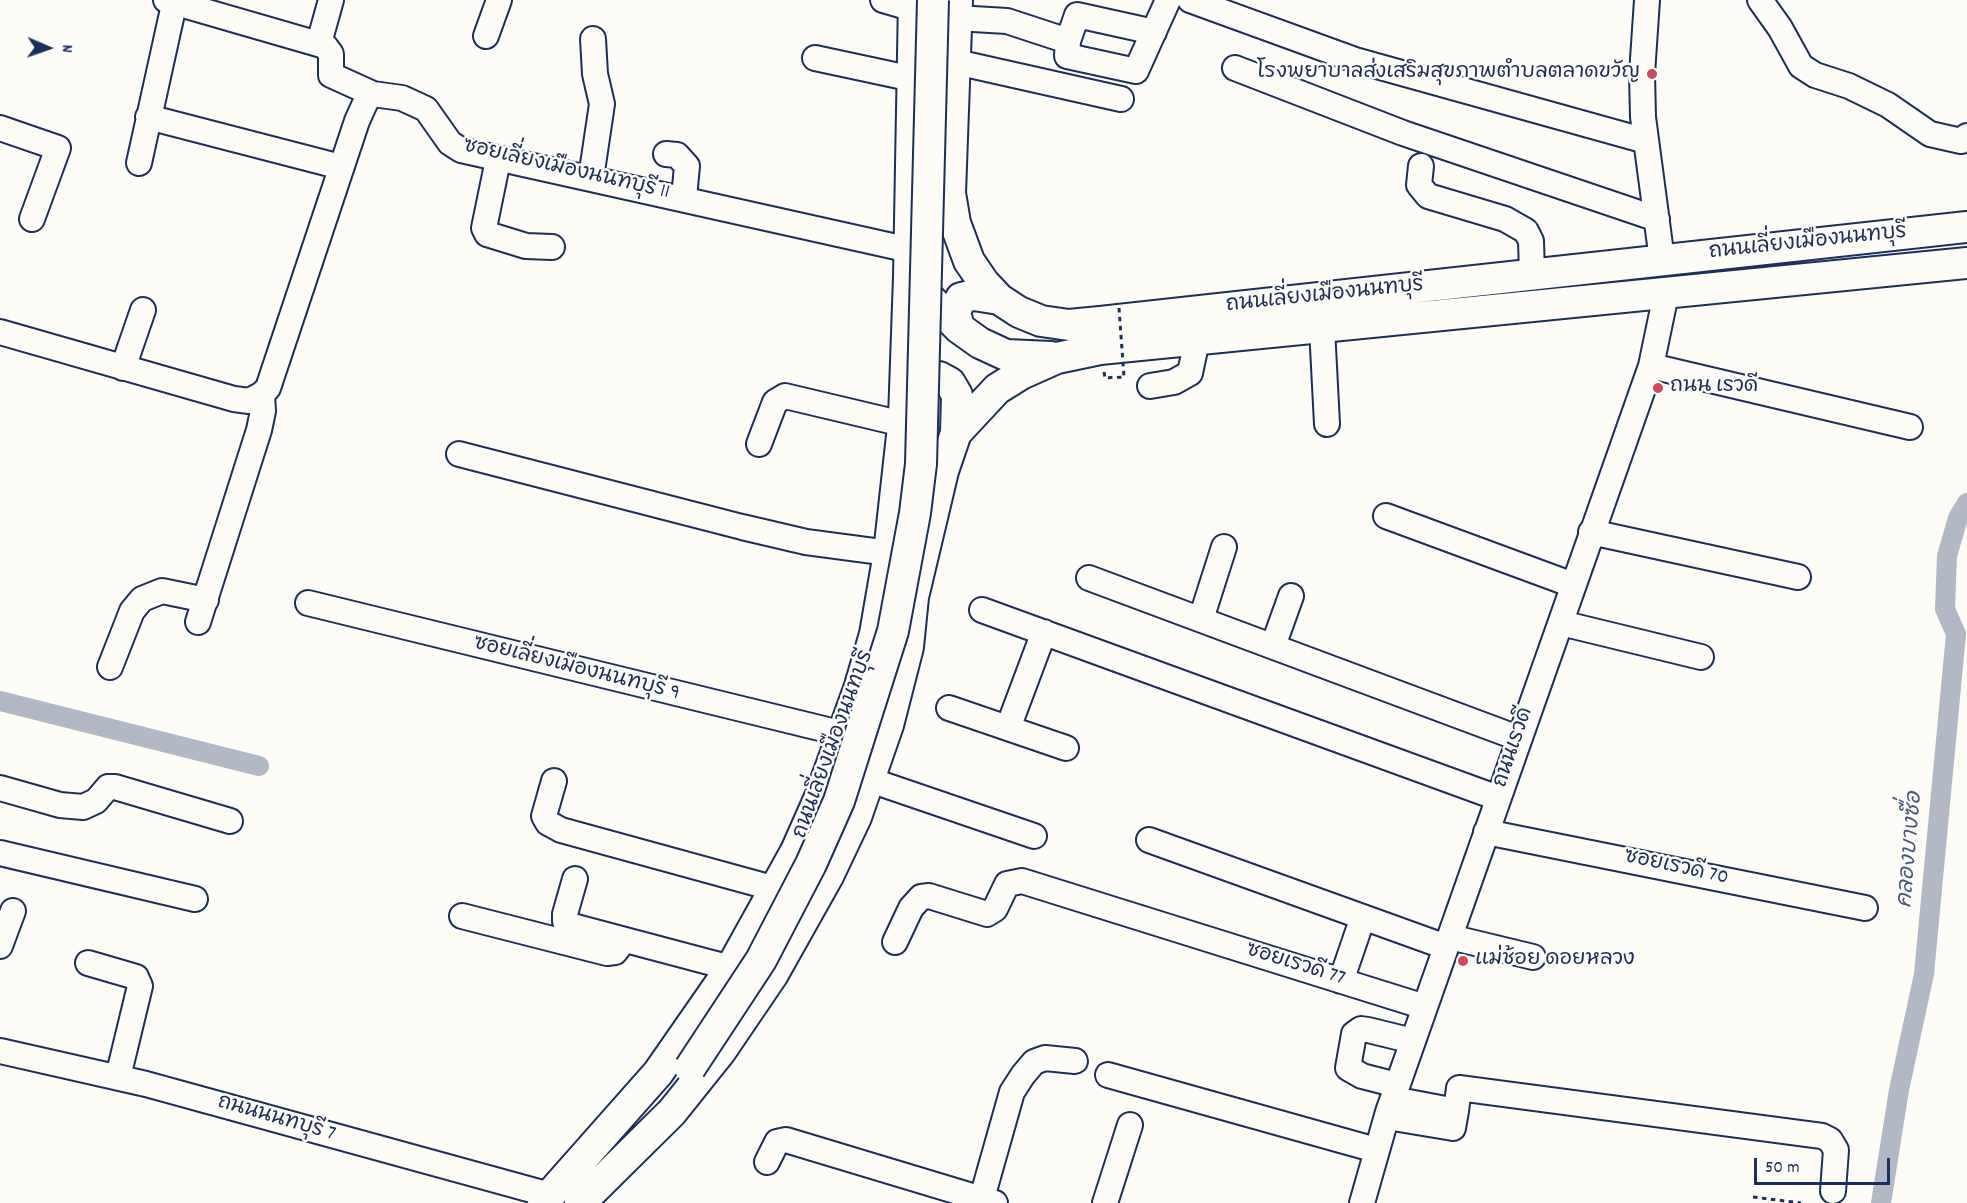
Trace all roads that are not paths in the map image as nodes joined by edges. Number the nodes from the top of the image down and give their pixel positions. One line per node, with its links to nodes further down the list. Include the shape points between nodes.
1 (331, 0): 17 (street)
2 (499, 0): 14 (street)
3 (883, 0): 9 (street)
4 (1168, 0): 13 (street)
5 (1190, 0): 27 (street, via 1355,60)
6 (1647, 0): 27 (street, via 1642,92)
7 (1760, 0): 26 (street, via 1801,66 1888,105 1930,134 1961,141)
8 (172, 1): 17 (street); 24 (street)
9 (920, 3): 21 (main road, ถนนเลี่ยงเมืองนนทบุรี); 114 (main road, bridge, via 921,464 893,631 839,801 811,864 761,960)
10 (1078, 7): 13 (street); 16 (street)
11 (957, 9): 12 (street); 19 (main road, ถนนเลี่ยงเมืองนนทบุรี)
12 (1010, 11): 16 (street)
13 (1154, 32): 16 (street, via 1136,71 1067,56)
14 (486, 36)
15 (593, 39): 33 (street, via 602,104)
16 (1068, 41)
17 (319, 43): 22 (street, ซอยเลี่ยงเมืองนนทบุรี 11, via 330,50 331,75)
18 (815, 58): 21 (street)
19 (956, 62): 23 (street); 44 (main road, ถนนเลี่ยงเมืองนนทบุรี, via 950,194 955,223 969,261)
20 (1235, 68): 36 (street, via 1403,133)
21 (913, 79): 41 (main road, ถนนเลี่ยงเมืองนนทบุรี)
22 (373, 94): 29 (street, ซอยเลี่ยงเมืองนนทบุรี 11, via 402,98 420,106 450,143); 32 (street, via 362,111)
23 (1121, 99)
24 (148, 117): 30 (street); 32 (street)
25 (0, 128): 35 (street, via 58,148)
26 (1967, 136)
27 (1646, 141): 36 (street)
28 (666, 154): 34 (street, via 677,155 687,166)
29 (498, 160): 33 (street, ซอยเลี่ยงเมืองนนทบุรี 11); 38 (street, via 484,228 487,234 526,246)
30 (139, 163)
31 (1421, 166): 42 (street, via 1419,185 1428,196 1505,219 1526,231 1531,241)
32 (341, 167): 54 (street, via 268,388)
33 (591, 178): 34 (street, ซอยเลี่ยงเมืองนนทบุรี 11)
34 (684, 198): 41 (street, ซอยเลี่ยงเมืองนนทบุรี 11)
35 (32, 219)
36 (1657, 219): 39 (street)
37 (1967, 227): 39 (main road, ถนนเลี่ยงเมืองนนทบุรี)
38 (552, 247)
39 (1662, 260): 42 (main road, ถนนเลี่ยงเมืองนนทบุรี)
40 (1967, 263): 43 (main road, ถนนเลี่ยงเมืองนนทบุรี)
41 (910, 264): 46 (main road, ถนนเลี่ยงเมืองนนทบุรี); 55 (main road, ถนนเลี่ยงเมืองนนทบุรี)
42 (1532, 274): 44 (main road, ถนนเลี่ยงเมืองนนทบุรี, via 1069,325 1041,321)
43 (1666, 294): 47 (main road, ถนนเลี่ยงเมืองนนทบุรี); 51 (street, ถนนเรวดี)
44 (999, 299): 46 (main road, via 975,295 961,298 955,312)
45 (143, 310): 52 (street)
46 (958, 328): 50 (main road, ถนนเลี่ยงเมืองนนทบุรี, via 1006,355)
47 (1322, 328): 49 (main road, ถนนเลี่ยงเมืองนนทบุรี); 56 (street)
48 (0, 332): 52 (street)
49 (1197, 340): 50 (main road, ถนนเลี่ยงเมืองนนทบุรี, via 1100,349); 53 (street, via 1190,373 1174,382)
50 (1057, 358): 58 (main road, ถนนเลี่ยงเมืองนนทบุรี, via 998,389)
51 (1651, 366): 57 (street); 62 (street, ถนนเรวดี)
52 (123, 368): 54 (street, via 234,399 249,400)
53 (1150, 386)
54 (262, 394): 76 (street, via 259,430 202,611 162,591 142,599 132,611)
55 (903, 421): 58 (main road, via 927,381 939,377 950,383 957,395); 59 (street, via 785,396 775,402); 64 (main road, ถนนเลี่ยงเมืองนนทบุรี)
56 (1327, 424)
57 (1910, 427)
58 (956, 434): 83 (main road, ถนนเลี่ยงเมืองนนทบุรี, via 936,497 913,597 908,646)
59 (759, 444)
60 (459, 454): 64 (street, via 806,542)
61 (1386, 516): 67 (street)
62 (1591, 532): 66 (street); 67 (street, ถนนเรวดี)
63 (1224, 547): 71 (street)
64 (889, 553): 79 (main road, ถนนเลี่ยงเมืองนนทบุรี, via 875,634)
65 (1089, 578): 71 (street)
66 (1798, 578)
67 (1574, 585): 72 (street, ถนนเรวดี)
68 (1291, 596): 74 (street)
69 (308, 603): 79 (street, ซอยเลี่ยงเมืองนนทบุรี 9)
70 (982, 610): 73 (street)
71 (1201, 619): 74 (street)
72 (1561, 622): 75 (street); 80 (street, ถนนเรวดี)
73 (1044, 632): 78 (street); 85 (street)
74 (1272, 646): 80 (street)
75 (1701, 657)
76 (110, 667)
77 (949, 708): 78 (street)
78 (1008, 728): 81 (street)
79 (844, 734): 92 (main road, ถนนเลี่ยงเมืองนนทบุรี, via 796,851)
80 (1518, 738): 85 (street, ถนนเรวดี)
81 (1066, 748)
82 (554, 781): 92 (street, via 544,816 561,830)
83 (878, 783): 88 (street); 114 (main road, ถนนเลี่ยงเมืองนนทบุรี, via 773,974 720,1052 672,1112)
84 (0, 788): 86 (street, via 60,805 83,807 96,801 108,787 116,787)
85 (1498, 798): 87 (street, ถนนเรวดี)
86 (230, 821)
87 (1486, 832): 94 (street, ซอยเรวดี 70); 100 (street, ถนนเรวดี)
88 (1034, 836)
89 (1149, 840): 97 (street)
90 (0, 853): 93 (street)
91 (575, 879): 98 (street, via 565,921)
92 (776, 889): 104 (main road, ถนนเลี่ยงเมืองนนทบุรี)
93 (195, 899)
94 (1865, 908)
95 (13, 910): 101 (street)
96 (462, 916): 98 (street, via 607,953 615,952)
97 (1363, 917): 100 (street); 105 (street)
98 (624, 940): 104 (street)
99 (896, 942): 105 (street, ซอยเรวดี 77, via 911,908 921,897 987,914 995,909 1003,888 1017,880)
100 (1448, 942): 102 (street); 106 (street, ถนนเรวดี)
101 (0, 946)
102 (1533, 957)
103 (88, 963): 111 (street, via 136,977 140,986)
104 (731, 968): 118 (main road, ถนนเลี่ยงเมืองนนทบุรี, via 658,1073)
105 (1341, 981): 106 (street, ซอยเรวดี 77)
106 (1425, 1007): 107 (street, ถนนเรวดี)
107 (1413, 1041): 112 (street, ถนนเรวดี); 112 (street, via 1361,1029 1354,1034 1348,1068)
108 (0, 1051): 111 (street, ถนนนนทบุรี 7)
109 (1075, 1061): 119 (street, via 1034,1062 1011,1092)
110 (1108, 1075): 115 (street)
111 (118, 1077): 118 (street, ถนนนนทบุรี 7)
112 (1392, 1100): 115 (street, ถนนเรวดี); 117 (street, via 1453,1128 1459,1088 1822,1136 1836,1150)
113 (1130, 1125): 121 (street)
114 (635, 1148): 120 (main road, ถนนเลี่ยงเมืองนนทบุรี)
115 (1376, 1150): 122 (street, ถนนเรวดี)
116 (767, 1162): 119 (street, via 777,1142 786,1140)
117 (1833, 1191)
118 (547, 1199)
119 (989, 1201)
120 (583, 1202)
121 (1106, 1203)
122 (1362, 1203)

